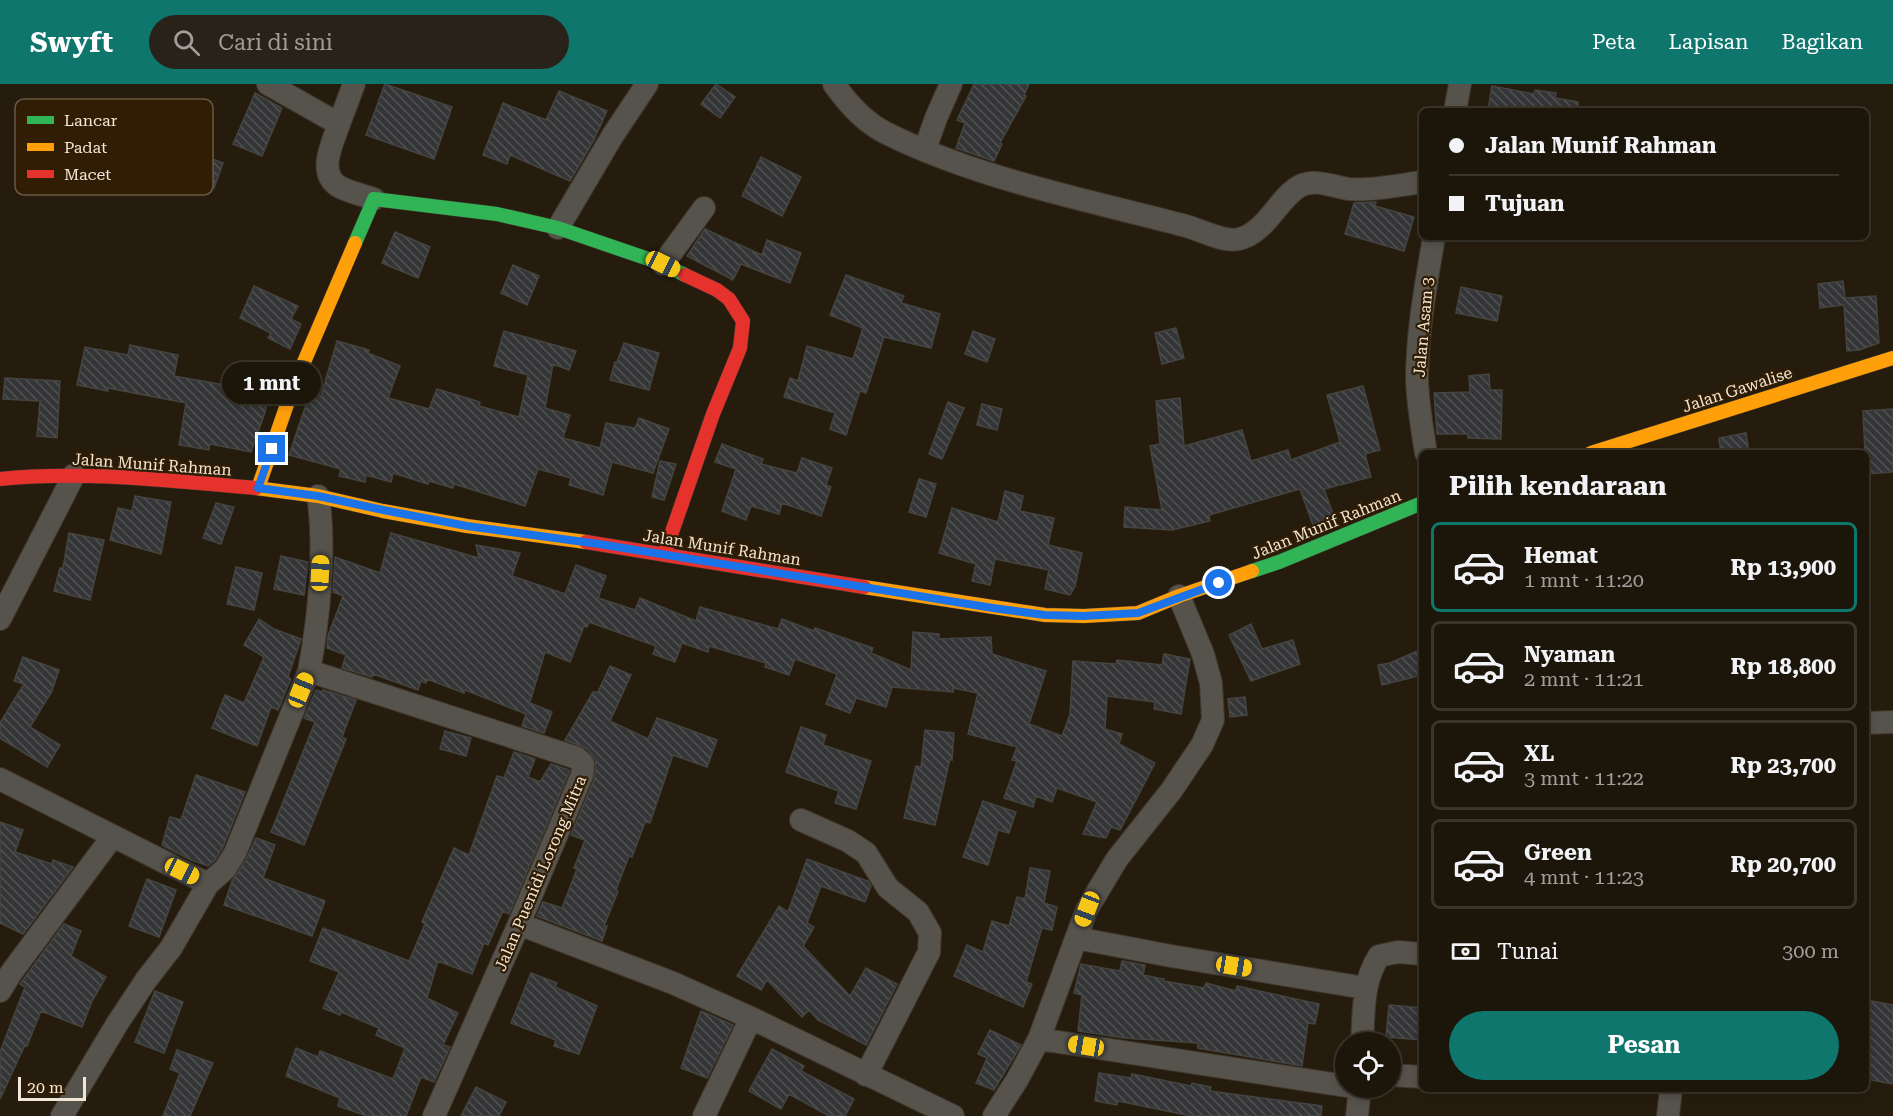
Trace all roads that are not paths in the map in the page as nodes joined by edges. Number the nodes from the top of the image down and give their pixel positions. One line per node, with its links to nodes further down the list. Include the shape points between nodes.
1 (268, 84): 8 (street)
2 (354, 84): 8 (street)
3 (648, 84): 13 (street)
4 (834, 84): 9 (street, via 854,111 885,133)
5 (951, 84): 9 (street)
6 (1460, 84): 7 (street)
7 (1456, 108)
8 (339, 124): 11 (street, via 327,162 329,175 337,186)
9 (926, 150): 10 (street, via 1050,192 1239,240 1258,229 1301,185 1318,183 1351,189)
10 (1419, 182)
11 (374, 199): 13 (street, via 497,214); 21 (street, via 292,390)
12 (704, 208): 15 (street)
13 (558, 228): 15 (street)
14 (1434, 240): 17 (street, Jalan Asam 3, via 1418,369)
15 (663, 264): 24 (street, via 717,290 729,299 743,321 740,348)
16 (1893, 358): 18 (street, Jalan Gawalise)
17 (1426, 450)
18 (1601, 450)
19 (74, 476): 20 (street, Jalan Munif Rahman); 21 (street, Jalan Munif Rahman); 26 (street)
20 (0, 479)
21 (258, 488): 22 (street, Jalan Munif Rahman)
22 (318, 496): 24 (street, Jalan Munif Rahman, via 467,526); 27 (street, via 321,538 315,640)
23 (1419, 504): 25 (street, Jalan Munif Rahman, via 1279,562)
24 (664, 555): 25 (street, Jalan Munif Rahman, via 1045,615 1138,613)
25 (1179, 597): 35 (street, via 1203,654 1211,683 1213,720 1202,745 1171,791 1117,859 1087,909)
26 (0, 619)
27 (309, 671): 33 (street, via 235,854); 34 (street, Jalan Puenidi Lorong Mitra, via 581,761 582,775)
28 (1893, 722): 29 (street)
29 (1869, 723)
30 (0, 779): 32 (street)
31 (801, 820): 42 (street, via 866,853 888,888 918,912 930,933 928,952)
32 (113, 836): 33 (street); 38 (street)
33 (208, 884): 48 (street)
34 (519, 924): 39 (street); 49 (street, Jalan Puenidi Lorong Mitra)
35 (1076, 938): 37 (street); 41 (street)
36 (1419, 954): 37 (street, via 1379,956)
37 (1365, 988): 40 (street)
38 (0, 991)
39 (751, 1018): 42 (street); 50 (street)
40 (1363, 1032)
41 (1039, 1039): 45 (street); 52 (street)
42 (866, 1075): 51 (street)
43 (1401, 1076): 44 (street)
44 (1419, 1077)
45 (1335, 1085)
46 (1671, 1092): 54 (street)
47 (1356, 1098): 53 (street)
48 (62, 1116)
49 (434, 1116)
50 (704, 1116)
51 (952, 1116)
52 (994, 1116)
53 (1357, 1116)
54 (1668, 1116)

